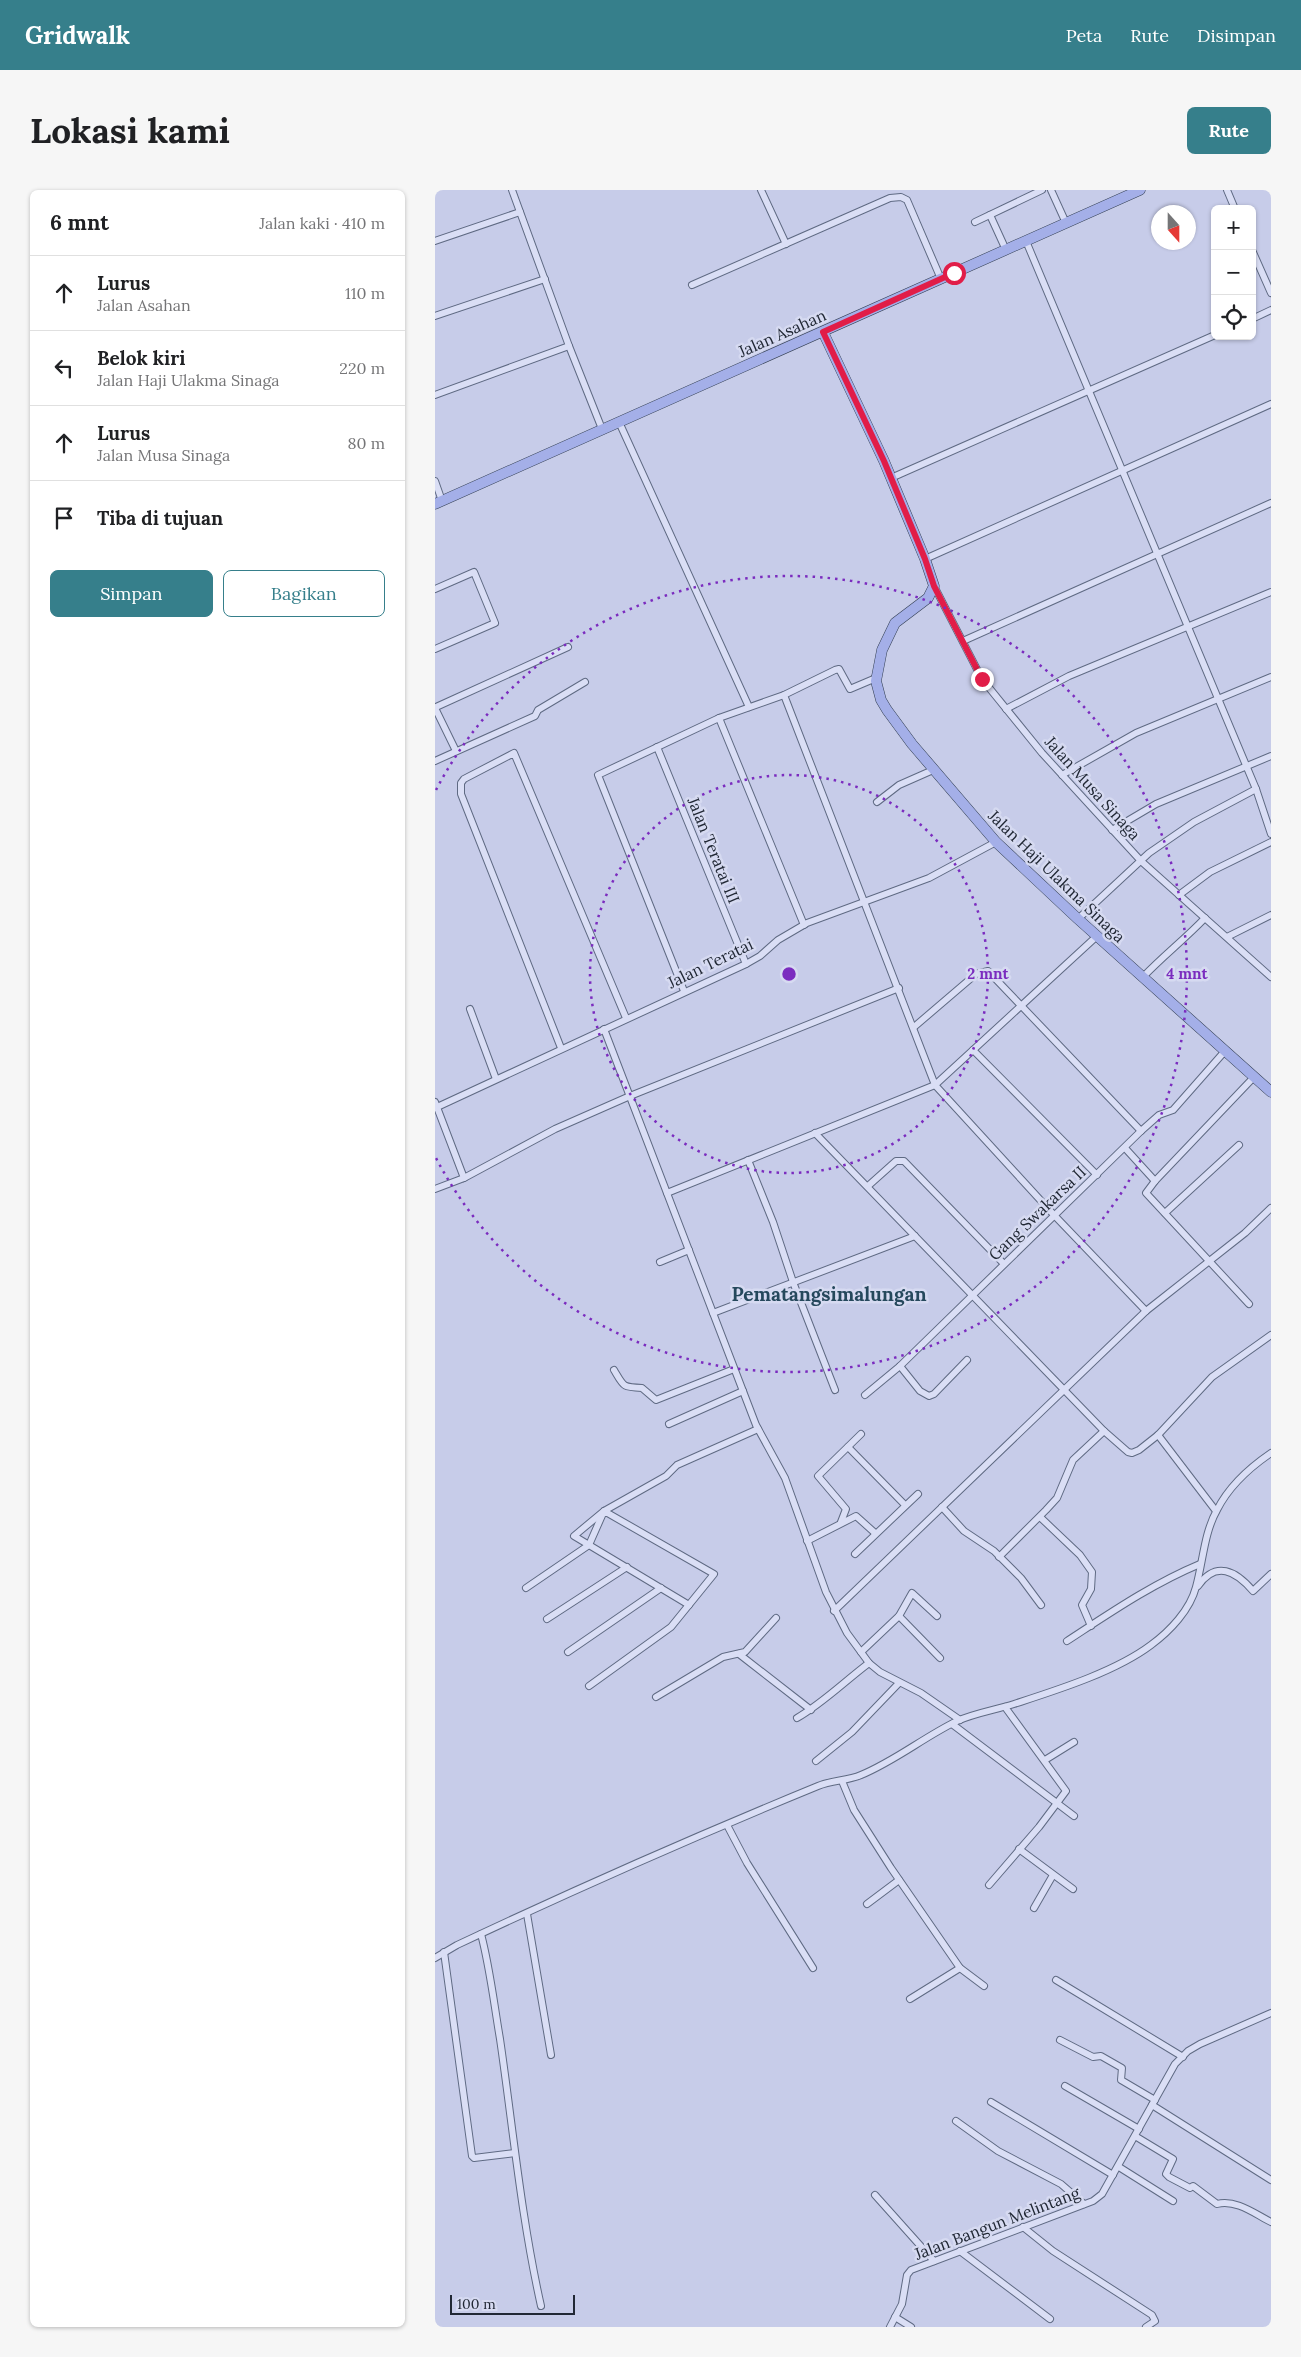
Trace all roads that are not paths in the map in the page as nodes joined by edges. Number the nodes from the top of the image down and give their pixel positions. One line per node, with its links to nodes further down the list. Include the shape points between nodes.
1 (512, 190): 8 (street)
2 (761, 190): 14 (street)
3 (1041, 190): 9 (street)
4 (1051, 190): 11 (street)
5 (1140, 190): 11 (main road, Jalan Asahan)
6 (1227, 190): 7 (street)
7 (1233, 205)
8 (520, 212): 12 (street); 17 (street)
9 (990, 215): 10 (street); 15 (street)
10 (975, 222)
11 (1066, 223): 13 (main road, Jalan Asahan)
12 (435, 241)
13 (1026, 241): 15 (main road, Jalan Asahan); 27 (street)
14 (786, 244): 18 (street, via 890,198 901,197 907,200); 19 (street)
15 (1006, 250): 18 (main road, Jalan Asahan)
16 (1256, 259): 20 (street)
17 (545, 279): 22 (street); 26 (street)
18 (941, 279): 24 (main road, Jalan Asahan)
19 (692, 285)
20 (1271, 293)
21 (1271, 310): 23 (street)
22 (435, 316)
23 (1256, 316)
24 (823, 332): 30 (main road, Jalan Asahan); 33 (main road)
25 (1211, 337): 27 (street)
26 (569, 346): 28 (street); 31 (street)
27 (1089, 390): 32 (street); 33 (street)
28 (435, 395)
29 (1271, 404): 32 (street)
30 (619, 422): 31 (main road, Jalan Asahan); 52 (street)
31 (603, 429): 35 (main road, Jalan Asahan)
32 (1123, 470): 37 (street); 38 (street)
33 (891, 478): 38 (main road)
34 (435, 482): 35 (street)
35 (439, 503)
36 (1271, 503): 37 (street)
37 (1158, 554): 42 (street); 43 (street)
38 (925, 559): 39 (main road)
39 (934, 586): 43 (street, Jalan Musa Sinaga); 47 (main road, Jalan Haji Ulakma Sinaga, via 928,598 895,623 882,650)
40 (435, 589): 45 (street, via 474,572 495,623)
41 (1271, 592): 42 (street)
42 (1189, 628): 50 (street); 53 (street, via 1069,676)
43 (963, 641): 53 (street, Jalan Musa Sinaga, via 982,679)
44 (568, 647): 51 (street)
45 (435, 649)
46 (1271, 677): 50 (street)
47 (876, 678): 49 (street, via 850,689 839,669); 60 (main road, Jalan Haji Ulakma Sinaga, via 887,710)
48 (585, 682): 56 (street, via 538,710 535,716)
49 (784, 695): 52 (street); 70 (street)
50 (1219, 700): 59 (street); 61 (street, via 1117,742)
51 (436, 707): 56 (street)
52 (749, 707): 54 (street)
53 (1006, 709): 61 (street, Jalan Musa Sinaga)
54 (719, 718): 55 (street); 74 (street)
55 (657, 748): 77 (street, Jalan Teratai III); 81 (street, via 598,775)
56 (456, 751): 58 (street)
57 (1271, 756): 59 (street)
58 (435, 761)
59 (1247, 766): 62 (street); 64 (street, via 1156,804)
60 (933, 770): 63 (street, via 899,785); 66 (main road, Jalan Haji Ulakma Sinaga)
61 (1062, 775): 64 (street, Jalan Musa Sinaga)
62 (1256, 789): 65 (street); 68 (street, via 1194,822)
63 (877, 802)
64 (1113, 830): 68 (street, Jalan Musa Sinaga)
65 (1271, 834)
66 (996, 842): 70 (street, Jalan Teratai, via 942,871); 73 (main road, Jalan Haji Ulakma Sinaga)
67 (1271, 842): 69 (street, via 1210,872)
68 (1141, 861): 69 (street, Jalan Musa Sinaga); 73 (street)
69 (1179, 895): 72 (street, Jalan Musa Sinaga)
70 (866, 902): 74 (street, Jalan Teratai); 80 (street)
71 (1271, 915): 76 (street)
72 (1205, 918): 76 (street, Jalan Musa Sinaga); 79 (street)
73 (1078, 919): 75 (main road, Jalan Haji Ulakma Sinaga)
74 (804, 925): 77 (street, Jalan Teratai)
75 (1097, 936): 79 (main road, Jalan Haji Ulakma Sinaga); 82 (street)
76 (1227, 937): 78 (street, Jalan Musa Sinaga)
77 (746, 964): 81 (street, Jalan Teratai)
78 (1271, 976)
79 (1143, 977): 89 (main road, Jalan Haji Ulakma Sinaga)
80 (899, 988): 85 (street); 94 (street)
81 (684, 991): 84 (street, Jalan Teratai)
82 (1021, 1005): 85 (street, via 985,970 976,974); 88 (street); 96 (street)
83 (470, 1009): 91 (street)
84 (626, 1018): 86 (street, Jalan Teratai); 87 (street, via 514,753 464,779 461,794)
85 (914, 1027): 92 (street)
86 (604, 1029): 87 (street, Jalan Teratai); 94 (street)
87 (561, 1048): 91 (street, Jalan Teratai)
88 (973, 1050): 92 (street); 101 (street)
89 (1225, 1051): 90 (main road, Jalan Haji Ulakma Sinaga); 96 (street, Gang Swakarsa II, via 1173,1110 1159,1115)
90 (1254, 1077): 93 (main road, Jalan Haji Ulakma Sinaga); 103 (street)
91 (497, 1079): 95 (street, Jalan Teratai)
92 (935, 1086): 97 (street); 109 (street)
93 (1271, 1092)
94 (630, 1096): 102 (street, via 555,1129); 106 (street)
95 (436, 1106): 102 (street)
96 (1141, 1131): 99 (street, Gang Swakarsa II)
97 (815, 1133): 100 (street); 104 (street)
98 (1239, 1145): 108 (street)
99 (1125, 1148): 101 (street, Gang Swakarsa II); 103 (street)
100 (748, 1160): 106 (street); 115 (street)
101 (1097, 1175): 109 (street, Gang Swakarsa II)
102 (463, 1178): 105 (street)
103 (1155, 1181): 108 (street, via 1146,1193)
104 (868, 1186): 110 (street); 114 (street, via 896,1162 904,1161)
105 (435, 1189)
106 (667, 1193): 111 (street)
107 (1271, 1208): 113 (street)
108 (1165, 1214): 113 (street)
109 (1054, 1215): 114 (street, Gang Swakarsa II); 118 (street)
110 (915, 1236): 115 (street); 116 (street)
111 (689, 1250): 112 (street); 119 (street)
112 (660, 1262)
113 (1209, 1262): 117 (street); 118 (street)
114 (1004, 1264): 116 (street, Gang Swakarsa II)
115 (793, 1282): 119 (street); 126 (street)
116 (972, 1295): 122 (street, Gang Swakarsa II); 125 (street)
117 (1249, 1304)
118 (1146, 1311): 125 (street)
119 (713, 1313): 123 (street)
120 (1271, 1335): 133 (street, via 1212,1377)
121 (967, 1360): 122 (street, via 929,1396 920,1391)
122 (900, 1366): 128 (street, Gang Swakarsa II)
123 (734, 1369): 124 (street, via 659,1400 654,1400 642,1388 627,1388); 127 (street)
124 (614, 1370)
125 (1064, 1389): 131 (street); 138 (street)
126 (835, 1390)
127 (743, 1391): 129 (street); 130 (street)
128 (865, 1395)
129 (669, 1424)
130 (758, 1429): 139 (street, via 677,1465 666,1476); 144 (street, via 785,1478)
131 (1104, 1431): 133 (street, via 1133,1453); 141 (street, via 1073,1460 1057,1498)
132 (861, 1434): 134 (street)
133 (1158, 1435): 140 (street)
134 (848, 1447): 137 (street); 142 (street, via 818,1476 846,1509)
135 (1271, 1453): 140 (street, via 1243,1474)
136 (918, 1494): 137 (street)
137 (905, 1505): 143 (street)
138 (942, 1507): 147 (street, via 965,1531); 156 (street)
139 (604, 1511): 145 (street); 145 (street, via 575,1536); 154 (street, via 713,1574)
140 (1216, 1511): 148 (street)
141 (1040, 1517): 147 (street); 161 (street, via 1088,1564 1092,1572 1091,1589 1082,1605)
142 (841, 1522): 143 (street, via 856,1516); 144 (street)
143 (875, 1533): 146 (street)
144 (807, 1541): 156 (street)
145 (589, 1545): 149 (street); 151 (street)
146 (855, 1554)
147 (999, 1557): 155 (street, via 1021,1578)
148 (1200, 1564): 153 (street); 161 (street, via 1136,1595)
149 (627, 1568): 152 (street); 160 (street)
150 (1271, 1574): 153 (street, via 1253,1591 1237,1574 1228,1571 1210,1574)
151 (526, 1588)
152 (661, 1588): 154 (street); 163 (street)
153 (1196, 1588): 171 (street, via 1190,1602 1166,1633 1134,1657 1114,1668)
154 (689, 1605): 169 (street, via 671,1627)
155 (1041, 1605)
156 (835, 1611): 164 (street)
157 (899, 1616): 158 (street, via 912,1593); 164 (street); 166 (street)
158 (937, 1616)
159 (776, 1618): 165 (street, via 749,1649)
160 (547, 1620)
161 (1091, 1626): 162 (street)
162 (1067, 1642)
163 (568, 1652)
164 (861, 1652): 167 (street)
165 (739, 1654): 170 (street, via 723,1657); 172 (street)
166 (940, 1658)
167 (869, 1663): 168 (street); 172 (street)
168 (899, 1683): 174 (street, via 921,1693); 178 (street, via 853,1732)
169 (589, 1686)
170 (656, 1697)
171 (1005, 1707): 174 (street); 177 (street)
172 (811, 1710): 173 (street)
173 (797, 1718)
174 (960, 1720): 175 (street)
175 (952, 1724): 179 (street, via 883,1765); 180 (street)
176 (1074, 1742): 177 (street)
177 (1045, 1760): 180 (street, via 1066,1791)
178 (816, 1761)
179 (842, 1781): 182 (street, via 822,1784); 185 (street, via 863,1825)
180 (1057, 1804): 181 (street); 183 (street)
181 (1074, 1816)
182 (727, 1824): 190 (street); 194 (street, via 747,1863)
183 (1019, 1849): 184 (street); 186 (street)
184 (1053, 1874): 187 (street); 189 (street)
185 (899, 1880): 188 (street); 195 (street)
186 (989, 1885)
187 (1073, 1888)
188 (867, 1904)
189 (1034, 1908)
190 (527, 1914): 191 (street); 201 (street)
191 (481, 1934): 192 (street); 209 (street, via 487,1955)
192 (445, 1952): 193 (street); 209 (street, via 472,2156)
193 (435, 1958)
194 (813, 1968)
195 (960, 1968): 197 (street); 198 (street)
196 (1056, 1980): 202 (street)
197 (984, 1986)
198 (911, 1999)
199 (1271, 2013): 202 (street, Jalan Bangun Melintang, via 1200,2044)
200 (1059, 2040): 205 (street, via 1093,2057 1102,2056 1122,2068 1121,2080)
201 (551, 2055)
202 (1183, 2057): 205 (street, Jalan Bangun Melintang, via 1175,2064)
203 (1065, 2086): 207 (street)
204 (991, 2102): 211 (street)
205 (1154, 2102): 207 (street, Jalan Bangun Melintang); 212 (street)
206 (956, 2121): 215 (street, via 998,2151 1061,2184)
207 (1139, 2129): 208 (street, Jalan Bangun Melintang)
208 (1135, 2136): 210 (street, Jalan Bangun Melintang); 216 (street, via 1173,2159 1167,2172 1169,2177 1191,2188 1193,2186 1217,2204 1227,2202)
209 (515, 2152): 220 (street)
210 (1119, 2167): 211 (street, Jalan Bangun Melintang); 214 (street)
211 (1113, 2175): 215 (street, Jalan Bangun Melintang, via 1102,2194)
212 (1271, 2180)
213 (875, 2195): 219 (street)
214 (1173, 2200)
215 (1084, 2204): 217 (street, Jalan Bangun Melintang)
216 (1271, 2222)
217 (1023, 2228): 218 (street, Jalan Bangun Melintang); 225 (street, via 1152,2316 1155,2321)
218 (961, 2251): 219 (street, Jalan Bangun Melintang); 222 (street)
219 (934, 2261): 221 (street, Jalan Bangun Melintang, via 911,2270 907,2275 902,2304)
220 (541, 2306)
221 (895, 2317): 223 (street, Jalan Bangun Melintang); 224 (street)
222 (1050, 2319)
223 (890, 2327)
224 (911, 2327)
225 (1146, 2327)

